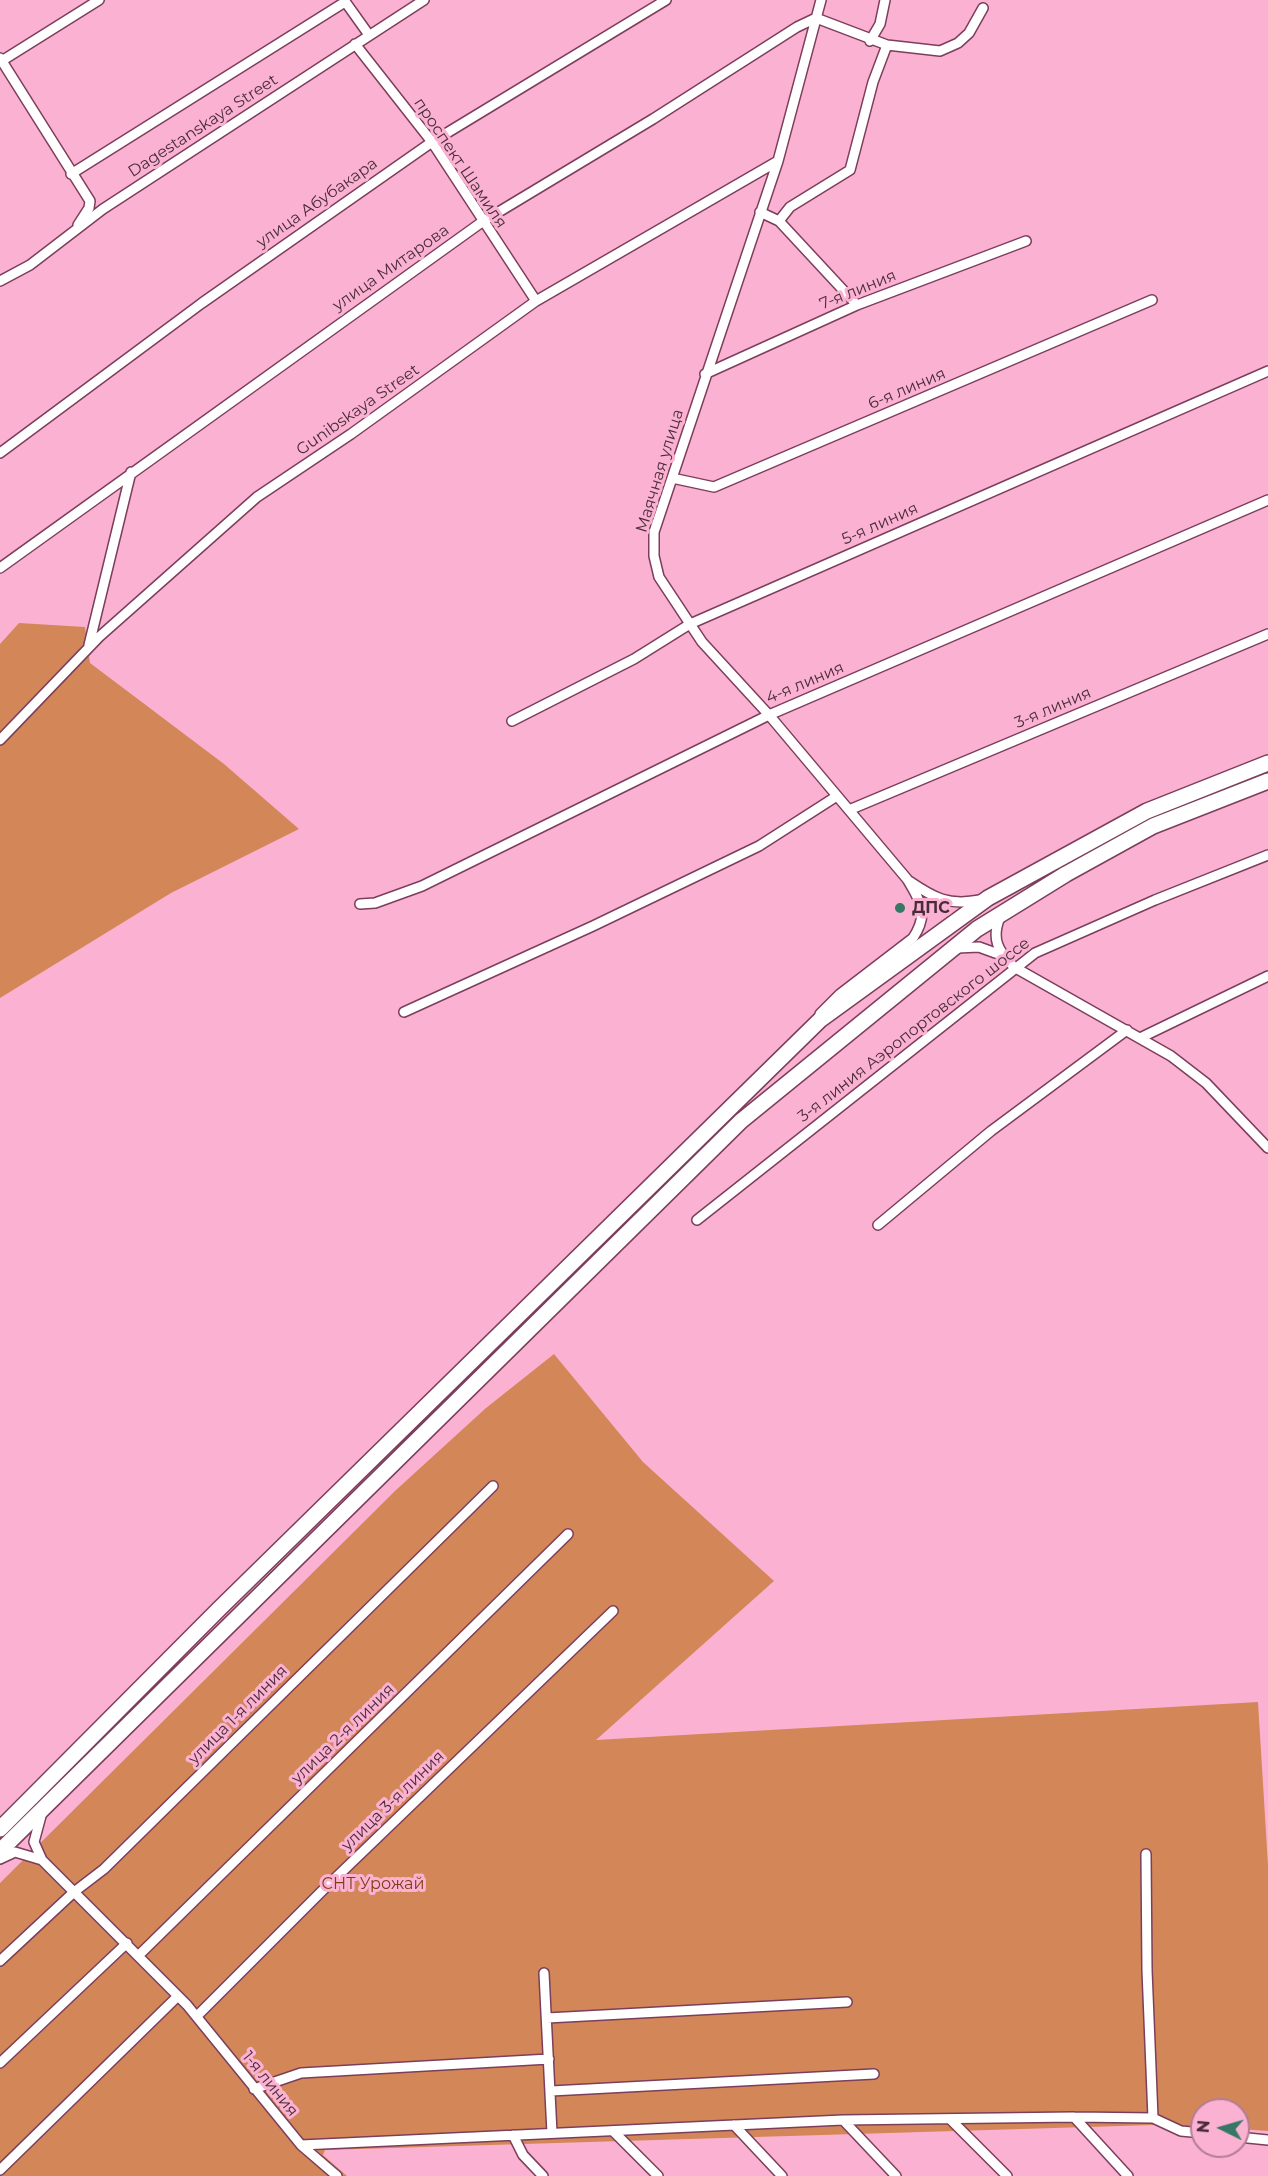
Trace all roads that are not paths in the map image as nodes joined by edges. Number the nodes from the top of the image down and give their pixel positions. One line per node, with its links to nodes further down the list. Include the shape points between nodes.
1 (99, 0): 13 (street)
2 (424, 0): 9 (street, Dagestanskaya Street)
3 (666, 0): 14 (street, улица Абубакара)
4 (821, 0): 8 (street, Маячная улица)
5 (885, 0): 10 (street, via 880,24)
6 (344, 1): 9 (street); 16 (street)
7 (983, 8): 12 (street, via 969,33 948,49)
8 (816, 18): 10 (street); 15 (street, Маячная улица); 19 (street, улица Митарова)
9 (369, 35): 11 (street, Dagestanskaya Street)
10 (870, 40): 12 (street)
11 (355, 44): 14 (street, проспект Шамиля); 20 (street, Dagestanskaya Street, via 103,209)
12 (887, 45): 18 (street, via 850,170 790,207)
13 (1, 60): 16 (street)
14 (432, 141): 19 (street, проспект Шамиля); 28 (street, улица Абубакара, via 202,303)
15 (778, 161): 17 (street, Маячная улица); 24 (street, Gunibskaya Street)
16 (71, 174): 20 (street, via 90,201 84,218)
17 (760, 212): 18 (street); 27 (street, Маячная улица)
18 (779, 221): 25 (street)
19 (482, 222): 24 (street, проспект Шамиля); 29 (street, улица Митарова)
20 (68, 237): 22 (street, Dagestanskaya Street)
21 (1026, 241): 25 (street, 7-я линия)
22 (0, 281)
23 (1152, 300): 30 (street, 6-я линия, via 714,488)
24 (536, 301): 35 (street, Gunibskaya Street, via 257,498)
25 (857, 305): 27 (street, 7-я линия)
26 (1268, 371): 33 (street, 5-я линия)
27 (705, 374): 30 (street, Маячная улица)
28 (0, 453)
29 (131, 472): 32 (street, улица Митарова); 35 (street)
30 (672, 478): 33 (street, Маячная улица, via 654,532 654,555 659,577)
31 (1268, 500): 36 (street, 4-я линия)
32 (0, 568)
33 (690, 624): 36 (street, Маячная улица); 37 (street, 5-я линия, via 634,659)
34 (1268, 634): 42 (street, 3-я линия)
35 (88, 648): 38 (street, Gunibskaya Street)
36 (769, 715): 41 (street, Маячная улица); 46 (street, 4-я линия, via 422,886 375,903)
37 (512, 721)
38 (0, 741)
39 (1268, 763): 45 (main road, via 1147,811)
40 (1268, 781): 47 (main road, via 1153,826)
41 (837, 796): 42 (street, Маячная улица); 52 (street, via 759,846 593,927)
42 (849, 810): 44 (street, Маячная улица)
43 (1268, 855): 50 (street, 3-я линия Аэропортовского шоссе, via 1035,952)
44 (907, 879): 45 (street, via 935,899 968,902); 55 (street, via 921,905 921,926 913,938 827,1006)
45 (988, 898): 55 (main road, via 820,1020)
46 (360, 904)
47 (1002, 913): 48 (main road); 49 (street, via 995,937)
48 (950, 949): 49 (street, via 967,945); 62 (main road, via 741,1121)
49 (1001, 955): 50 (street)
50 (1014, 967): 53 (street); 57 (street, 3-я линия Аэропортовского шоссе)
51 (1268, 976): 54 (street)
52 (404, 1012)
53 (1127, 1030): 54 (street); 58 (street, via 991,1131)
54 (1140, 1038): 56 (street, via 1206,1083)
55 (798, 1041): 63 (main road)
56 (1268, 1148)
57 (697, 1220)
58 (878, 1226)
59 (493, 1486): 68 (street, улица 1-я линия, via 104,1869)
60 (568, 1534): 70 (street, улица 2-я линия)
61 (613, 1611): 75 (street, улица 3-я линия)
62 (48, 1802): 64 (main road); 67 (street, via 34,1834)
63 (0, 1829)
64 (0, 1851)
65 (1146, 1854): 83 (street)
66 (0, 1859): 67 (street, via 15,1852)
67 (42, 1860): 68 (street, 1-я линия)
68 (74, 1892): 69 (street, 1-я линия); 71 (street, улица 1-я линия)
69 (127, 1943): 70 (street, 1-я линия); 78 (street)
70 (138, 1955): 73 (street, 1-я линия)
71 (0, 1961)
72 (544, 1973): 76 (street)
73 (178, 1996): 75 (street, 1-я линия); 94 (street)
74 (847, 2002): 76 (street)
75 (197, 2016): 80 (street, 1-я линия)
76 (547, 2018): 77 (street)
77 (549, 2059): 80 (street, via 301,2073); 81 (street)
78 (0, 2063)
79 (874, 2074): 81 (street)
80 (254, 2088): 93 (street, 1-я линия)
81 (551, 2091): 89 (street)
82 (1074, 2117): 83 (street); 84 (street); 101 (street)
83 (1154, 2118): 88 (street)
84 (950, 2119): 85 (street); 100 (street)
85 (843, 2120): 86 (street); 99 (street)
86 (734, 2124): 87 (street); 98 (street)
87 (613, 2131): 89 (street); 97 (street)
88 (1190, 2132)
89 (552, 2133): 90 (street)
90 (513, 2135): 93 (street); 96 (street, via 523,2156)
91 (1250, 2138): 92 (street)
92 (1268, 2140)
93 (301, 2145): 95 (street, 1-я линия)
94 (0, 2170)
95 (331, 2174)
96 (543, 2176)
97 (658, 2176)
98 (782, 2176)
99 (896, 2176)
100 (1007, 2176)
101 (1128, 2176)

